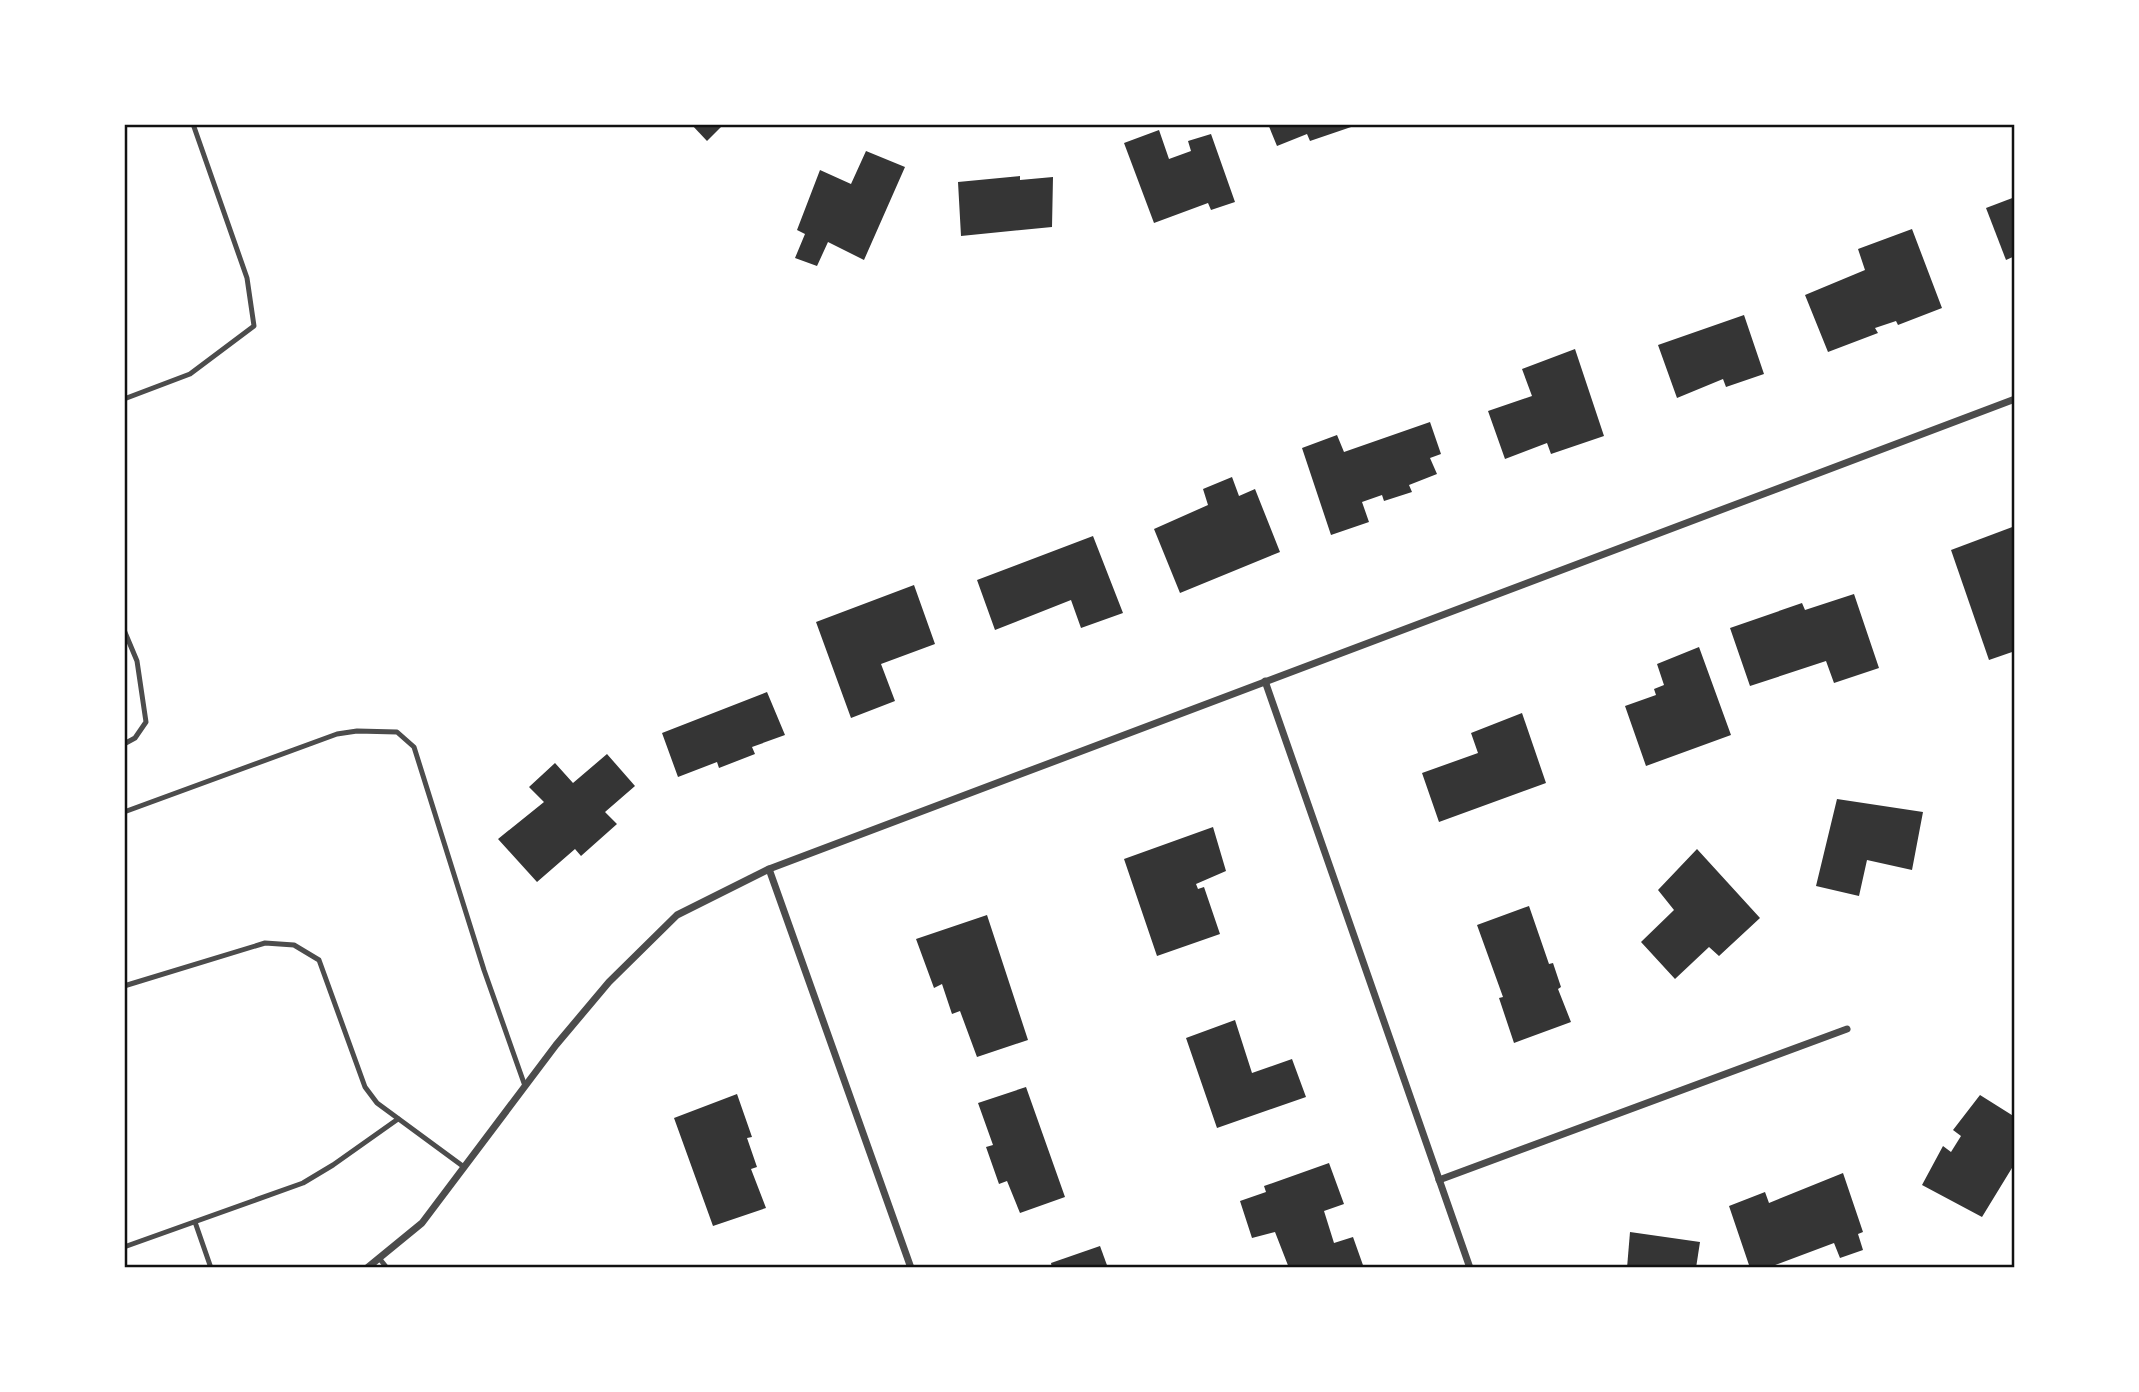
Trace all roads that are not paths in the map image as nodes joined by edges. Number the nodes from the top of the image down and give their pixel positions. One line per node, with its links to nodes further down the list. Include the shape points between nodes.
1 (194, 124): 2 (lane, via 247,278 254,326 190,374)
2 (124, 399)
3 (2015, 399): 5 (street)
4 (124, 630): 6 (lane, via 137,661 146,722 135,738)
5 (1265, 681): 8 (street); 14 (street)
6 (124, 744)
7 (124, 812): 11 (lane, via 337,734 397,732 414,747)
8 (769, 869): 11 (street, via 677,915 609,982); 21 (street)
9 (124, 986): 12 (lane, via 265,943 305,951 319,960 365,1087)
10 (1847, 1030): 14 (street)
11 (525, 1086): 13 (street)
12 (398, 1119): 13 (lane); 15 (lane, via 303,1182)
13 (464, 1167): 17 (street, via 422,1223)
14 (1439, 1180): 22 (street)
15 (195, 1222): 16 (lane); 18 (lane)
16 (124, 1247)
17 (379, 1258): 19 (street); 20 (lane)
18 (211, 1268)
19 (368, 1268)
20 (387, 1268)
21 (911, 1268)
22 (1470, 1268)

